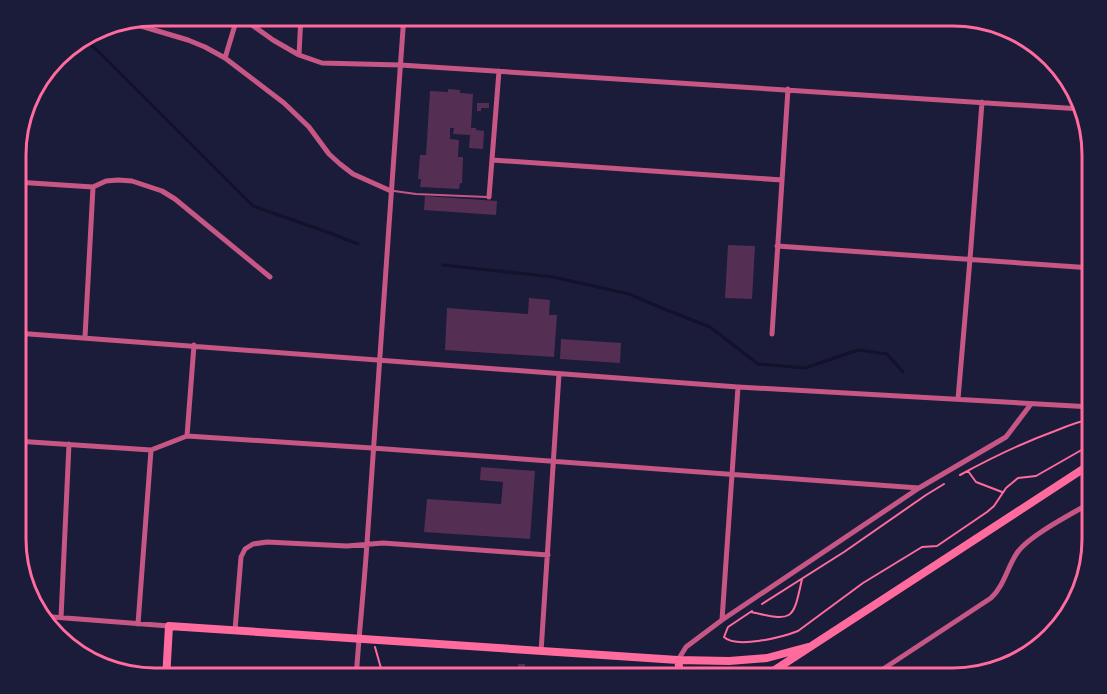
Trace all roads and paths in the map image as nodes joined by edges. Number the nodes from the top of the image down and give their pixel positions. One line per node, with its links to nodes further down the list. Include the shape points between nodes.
1 (235, 26): 7 (street)
2 (253, 26): 6 (street)
3 (300, 26): 6 (street)
4 (403, 26): 8 (street)
5 (143, 27): 7 (street, via 188,40)
6 (299, 55): 8 (street, via 322,63)
7 (225, 58): 17 (street, via 284,102 340,164 353,174)
8 (400, 65): 9 (street); 17 (street)
9 (499, 71): 10 (street); 13 (street)
10 (788, 89): 11 (street); 14 (street)
11 (982, 102): 12 (street); 20 (street)
12 (1073, 108)
13 (492, 160): 14 (street); 18 (street)
14 (782, 180): 19 (street)
15 (26, 183): 16 (street)
16 (93, 187): 22 (street, via 106,181 132,180 162,191); 25 (street)
17 (391, 190): 18 (lane); 27 (street)
18 (489, 197)
19 (777, 246): 20 (street); 24 (street)
20 (970, 259): 21 (street); 30 (street)
21 (1081, 267)
22 (270, 277)
23 (26, 334): 25 (street)
24 (772, 334)
25 (85, 337): 26 (street)
26 (194, 345): 27 (street); 34 (street)
27 (380, 360): 28 (street); 37 (street)
28 (559, 374): 29 (street); 40 (street)
29 (738, 387): 30 (street); 43 (street)
30 (958, 399): 31 (street)
31 (1031, 404): 32 (street); 46 (street, via 1006,437)
32 (1081, 406)
33 (1081, 421): 41 (path, via 994,456)
34 (187, 436): 37 (street); 38 (street)
35 (26, 442): 36 (street)
36 (69, 444): 38 (street); 54 (street)
37 (372, 448): 40 (street); 49 (street)
38 (151, 450): 56 (street)
39 (1081, 450): 47 (path, via 1036,476 1018,478)
40 (554, 461): 43 (street); 50 (street)
41 (968, 471): 44 (path); 47 (path, via 976,482)
42 (1081, 471): 61 (main road)
43 (732, 474): 46 (street); 55 (street)
44 (959, 475)
45 (951, 480): 51 (path)
46 (919, 488): 55 (street)
47 (1002, 492): 52 (path, via 987,512 937,546 922,547 863,583 798,631 765,640 732,642 723,637 728,627)
48 (1081, 509): 69 (street, via 1023,545 991,598)
49 (367, 544): 50 (street); 58 (street, via 267,542 245,549); 59 (street)
50 (548, 555): 62 (street)
51 (802, 579): 52 (path); 52 (path, via 794,611 789,616)
52 (750, 612)
53 (51, 617): 54 (street)
54 (61, 618): 56 (street)
55 (722, 620): 63 (street, via 686,647)
56 (138, 624): 57 (street)
57 (169, 626): 58 (main road); 64 (main road)
58 (235, 630): 59 (main road)
59 (359, 638): 60 (main road); 65 (street)
60 (373, 639): 62 (main road); 66 (path)
61 (808, 647): 63 (main road, via 767,658); 68 (main road)
62 (541, 652): 63 (main road)
63 (678, 660): 67 (main road)
64 (167, 668)
65 (357, 668)
66 (381, 668)
67 (679, 668)
68 (777, 668)
69 (885, 668)

